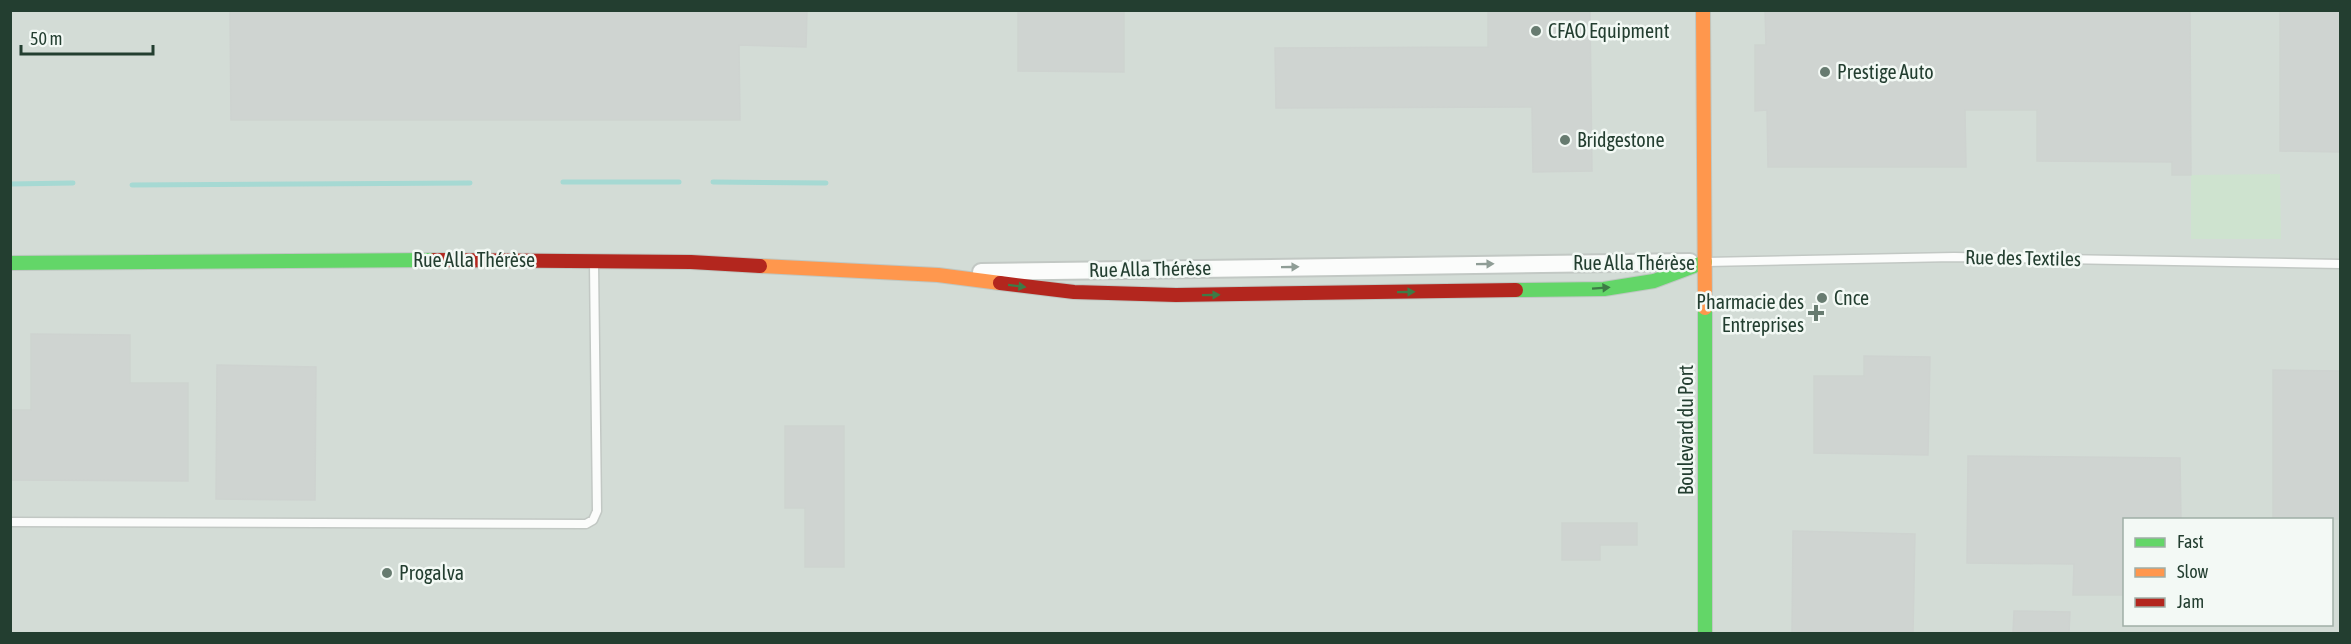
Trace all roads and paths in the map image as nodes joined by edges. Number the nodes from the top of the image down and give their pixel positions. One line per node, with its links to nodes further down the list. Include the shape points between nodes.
1 (1703, 10): 3 (street, Boulevard du Port)
2 (594, 261): 4 (street, Rue Alla Thérèse); 6 (street, Rue Alla Thérèse); 7 (lane, via 597,511 586,524)
3 (1705, 262): 5 (lane, Rue des Textiles, via 1954,257); 6 (street, Rue Alla Thérèse, one-way to 3, via 1017,270); 6 (street, Rue Alla Thérèse, one-way to 3, via 1074,292 1176,295 1604,289 1654,281); 8 (street, Boulevard du Port)
4 (10, 263)
5 (2340, 264)
6 (938, 275)
7 (10, 522)
8 (1705, 633)

